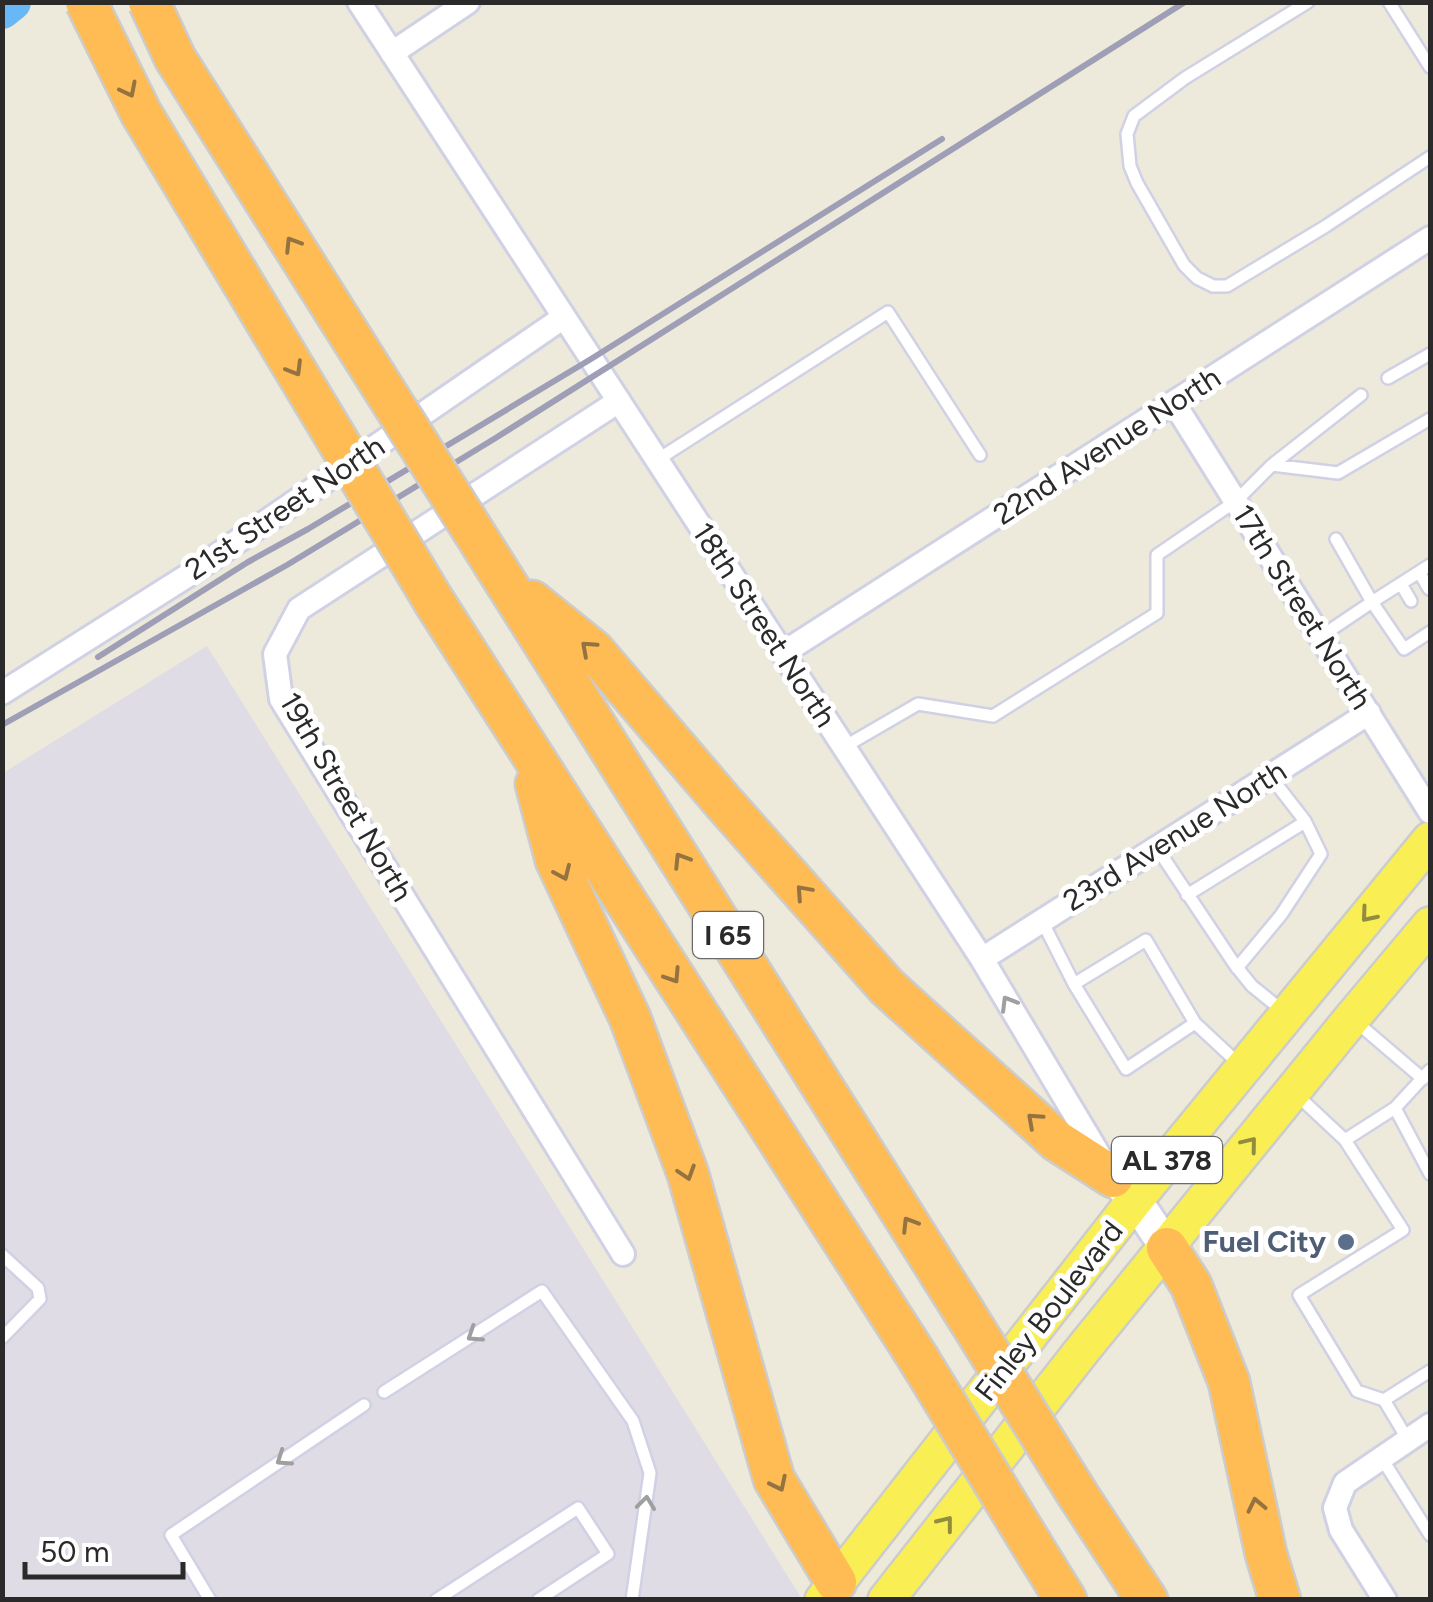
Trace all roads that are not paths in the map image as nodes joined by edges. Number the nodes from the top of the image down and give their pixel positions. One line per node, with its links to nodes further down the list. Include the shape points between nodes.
1 (86, 2): 34 (highway, I 65, one-way to 34, bridge, via 141,114)
2 (148, 2): 24 (highway, I 65, one-way to 2, bridge, via 175,58)
3 (359, 2): 7 (street, 18th Street North)
4 (468, 2): 7 (street)
5 (1308, 2): 9 (lane, via 1134,116 1127,134 1130,166 1184,265 1213,286 1227,286)
6 (1389, 2): 8 (lane)
7 (392, 53): 11 (street, 18th Street North)
8 (1430, 67)
9 (1430, 157)
10 (1430, 238): 16 (street, 22nd Avenue North)
11 (564, 317): 15 (street, 18th Street North); 32 (street, 21st Street North, via 187,576)
12 (1430, 354): 13 (lane)
13 (1388, 378)
14 (1360, 395): 20 (lane)
15 (619, 402): 19 (street, 18th Street North); 58 (street, 19th Street North, via 299,610 275,654 282,699)
16 (1174, 403): 21 (street, 17th Street North); 31 (street, 22nd Avenue North)
17 (1430, 419): 20 (lane, via 1338,473)
18 (980, 455): 19 (lane, via 888,312)
19 (657, 460): 31 (street, 18th Street North)
20 (1272, 465): 21 (lane)
21 (1236, 501): 30 (street, 17th Street North); 35 (lane, via 1157,555 1156,613 1009,706 993,716 918,704)
22 (1336, 539): 28 (lane)
23 (1425, 568): 25 (lane); 26 (lane)
24 (500, 572): 56 (highway, one-way to 24, via 1058,1141 887,987 594,651); 86 (highway, I 65, one-way to 24, bridge)
25 (1401, 584): 27 (lane); 28 (lane)
26 (1429, 589)
27 (1411, 601)
28 (1372, 602): 29 (lane, via 1404,649); 30 (lane)
29 (1428, 628)
30 (1320, 637): 33 (street, 17th Street North)
31 (783, 653): 35 (street, 18th Street North)
32 (2, 694)
33 (1368, 714): 36 (street, 23rd Avenue North); 37 (street, 17th Street North)
34 (526, 746): 78 (highway, one-way to 78, via 556,860 630,1018 688,1174 774,1480); 85 (highway, I 65, one-way to 85, bridge)
35 (844, 747): 44 (street, 18th Street North)
36 (1270, 776): 38 (lane); 40 (street, 23rd Avenue North)
37 (1430, 812)
38 (1305, 822): 41 (lane); 45 (lane, via 1321,854)
39 (1430, 840): 47 (main road, Finley Boulevard / AL 378, one-way to 47)
40 (1157, 848): 41 (lane); 42 (street, 23rd Avenue North)
41 (1187, 895): 45 (lane)
42 (1042, 921): 44 (street, 23rd Avenue North); 46 (lane)
43 (1430, 925): 48 (main road, Finley Boulevard / AL 378)
44 (982, 959): 56 (street, 18th Street North, one-way to 44)
45 (1237, 968): 47 (lane)
46 (1074, 984): 49 (lane, via 1146,940); 49 (lane, via 1126,1069)
47 (1286, 1014): 50 (main road, Finley Boulevard / AL 378)
48 (1352, 1018): 51 (lane); 52 (main road, Finley Boulevard / AL 378)
49 (1195, 1023): 50 (lane)
50 (1242, 1067): 56 (main road, Finley Boulevard / AL 378)
51 (1427, 1075): 53 (lane)
52 (1293, 1092): 54 (lane); 57 (main road, Finley Boulevard / AL 378, one-way to 52)
53 (1395, 1108): 54 (lane); 55 (lane)
54 (1345, 1140): 63 (lane, via 1403,1230 1299,1295 1356,1391)
55 (1430, 1174)
56 (1124, 1188): 57 (main road, 18th Street North); 78 (main road, Finley Boulevard / AL 378)
57 (1167, 1248): 84 (main road, Finley Boulevard / AL 378, one-way to 57); 87 (highway, one-way to 57, via 1230,1382 1191,1285)
58 (622, 1254)
59 (2, 1255): 60 (lane, via 38,1288 40,1299)
60 (2, 1338)
61 (1430, 1372): 63 (lane)
62 (384, 1392): 83 (lane, one-way to 62, via 650,1473 633,1421 542,1290)
63 (1384, 1400): 66 (lane)
64 (364, 1405): 81 (lane, one-way to 81, via 171,1535)
65 (1430, 1425): 66 (street)
66 (1408, 1440): 67 (street)
67 (1373, 1462): 69 (lane); 88 (street, via 1344,1483 1335,1508 1340,1530)
68 (548, 1527): 70 (lane); 71 (lane); 79 (lane, via 578,1508 608,1554)
69 (1430, 1535)
70 (558, 1541)
71 (526, 1542): 72 (lane); 73 (lane)
72 (503, 1556): 74 (lane); 75 (lane)
73 (536, 1556)
74 (512, 1570)
75 (479, 1572): 76 (lane); 77 (lane)
76 (458, 1586): 80 (lane); 82 (lane)
77 (488, 1586)
78 (836, 1594)
79 (533, 1598)
80 (466, 1599)
81 (210, 1600)
82 (436, 1600)
83 (632, 1600)
84 (886, 1600)
85 (1066, 1600)
86 (1146, 1600)
87 (1280, 1600)
88 (1385, 1600)

